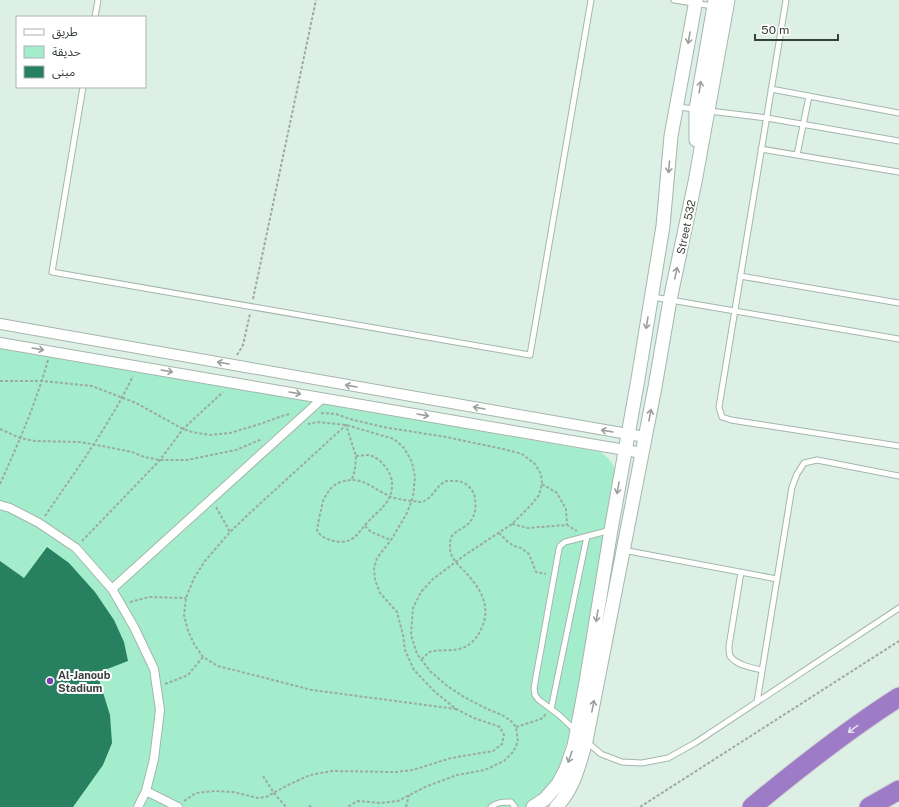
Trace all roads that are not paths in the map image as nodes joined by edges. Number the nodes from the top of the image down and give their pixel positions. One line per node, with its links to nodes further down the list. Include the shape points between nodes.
1 (98, 0): 9 (lane)
2 (591, 0): 10 (lane, via 530,355 52,272)
3 (674, 0): 7 (lane)
4 (728, 0): 14 (street)
5 (734, 0): 14 (street)
6 (786, 0): 11 (lane)
7 (695, 2): 8 (lane); 13 (street, Street 532, one-way to 13)
8 (714, 3): 14 (street, one-way to 8)
9 (95, 16)
10 (83, 88)
11 (772, 89): 12 (lane); 16 (lane)
12 (809, 96): 15 (lane); 17 (lane)
13 (677, 107): 14 (lane); 24 (street, Street 532, one-way to 24, via 671,136 663,226)
14 (706, 110): 16 (lane); 22 (street, Street 532); 22 (street, via 699,201)
15 (899, 113)
16 (766, 118): 17 (lane); 19 (lane)
17 (804, 125): 18 (lane); 20 (lane)
18 (899, 141)
19 (762, 148): 20 (lane); 23 (lane)
20 (797, 155): 21 (lane)
21 (899, 172)
22 (686, 226): 25 (street, Street 532, one-way to 22)
23 (740, 276): 26 (lane); 27 (lane)
24 (652, 297): 25 (lane); 32 (street, Street 532, one-way to 32)
25 (670, 300): 27 (lane); 33 (street, Street 532, one-way to 25)
26 (899, 302)
27 (734, 311): 29 (lane); 34 (lane, via 719,407 722,417)
28 (0, 324): 32 (street, one-way to 28)
29 (899, 339)
30 (0, 343): 31 (street, one-way to 31)
31 (322, 398): 35 (street, one-way to 35); 44 (street)
32 (628, 434): 33 (street); 35 (street, Street 532)
33 (645, 437): 36 (street, Street 532)
34 (899, 446)
35 (625, 450): 36 (street); 39 (street, Street 532, one-way to 39)
36 (642, 453): 41 (street, Street 532)
37 (899, 476): 43 (lane, via 817,460 804,463 792,487)
38 (0, 505): 44 (street, via 39,523 76,548)
39 (611, 530): 40 (lane); 50 (street, Street 532, one-way to 50)
40 (587, 536): 49 (lane); 49 (lane, via 565,542 559,549 534,688 538,700)
41 (623, 550): 42 (lane); 51 (street, Street 532, one-way to 41)
42 (741, 572): 43 (lane); 46 (lane, via 729,652 738,662)
43 (777, 579): 46 (lane)
44 (112, 589): 53 (street, via 154,669 160,710 154,759)
45 (899, 608): 48 (lane)
46 (762, 670): 48 (lane)
47 (899, 697): 60 (highway, one-way to 60, via 826,749)
48 (757, 702): 51 (lane, via 668,758 642,763 622,762 601,754)
49 (550, 709): 50 (lane)
50 (576, 731): 51 (lane); 58 (street, Street 532, one-way to 58, via 574,746 558,784)
51 (586, 741): 59 (street, Street 532, via 575,779 568,793)
52 (899, 790): 61 (highway)
53 (146, 791): 54 (street); 55 (street)
54 (177, 806)
55 (138, 807)
56 (491, 807): 57 (lane, via 496,803 511,802)
57 (515, 807)
58 (534, 807)
59 (556, 807)
60 (752, 807)
61 (869, 807)

